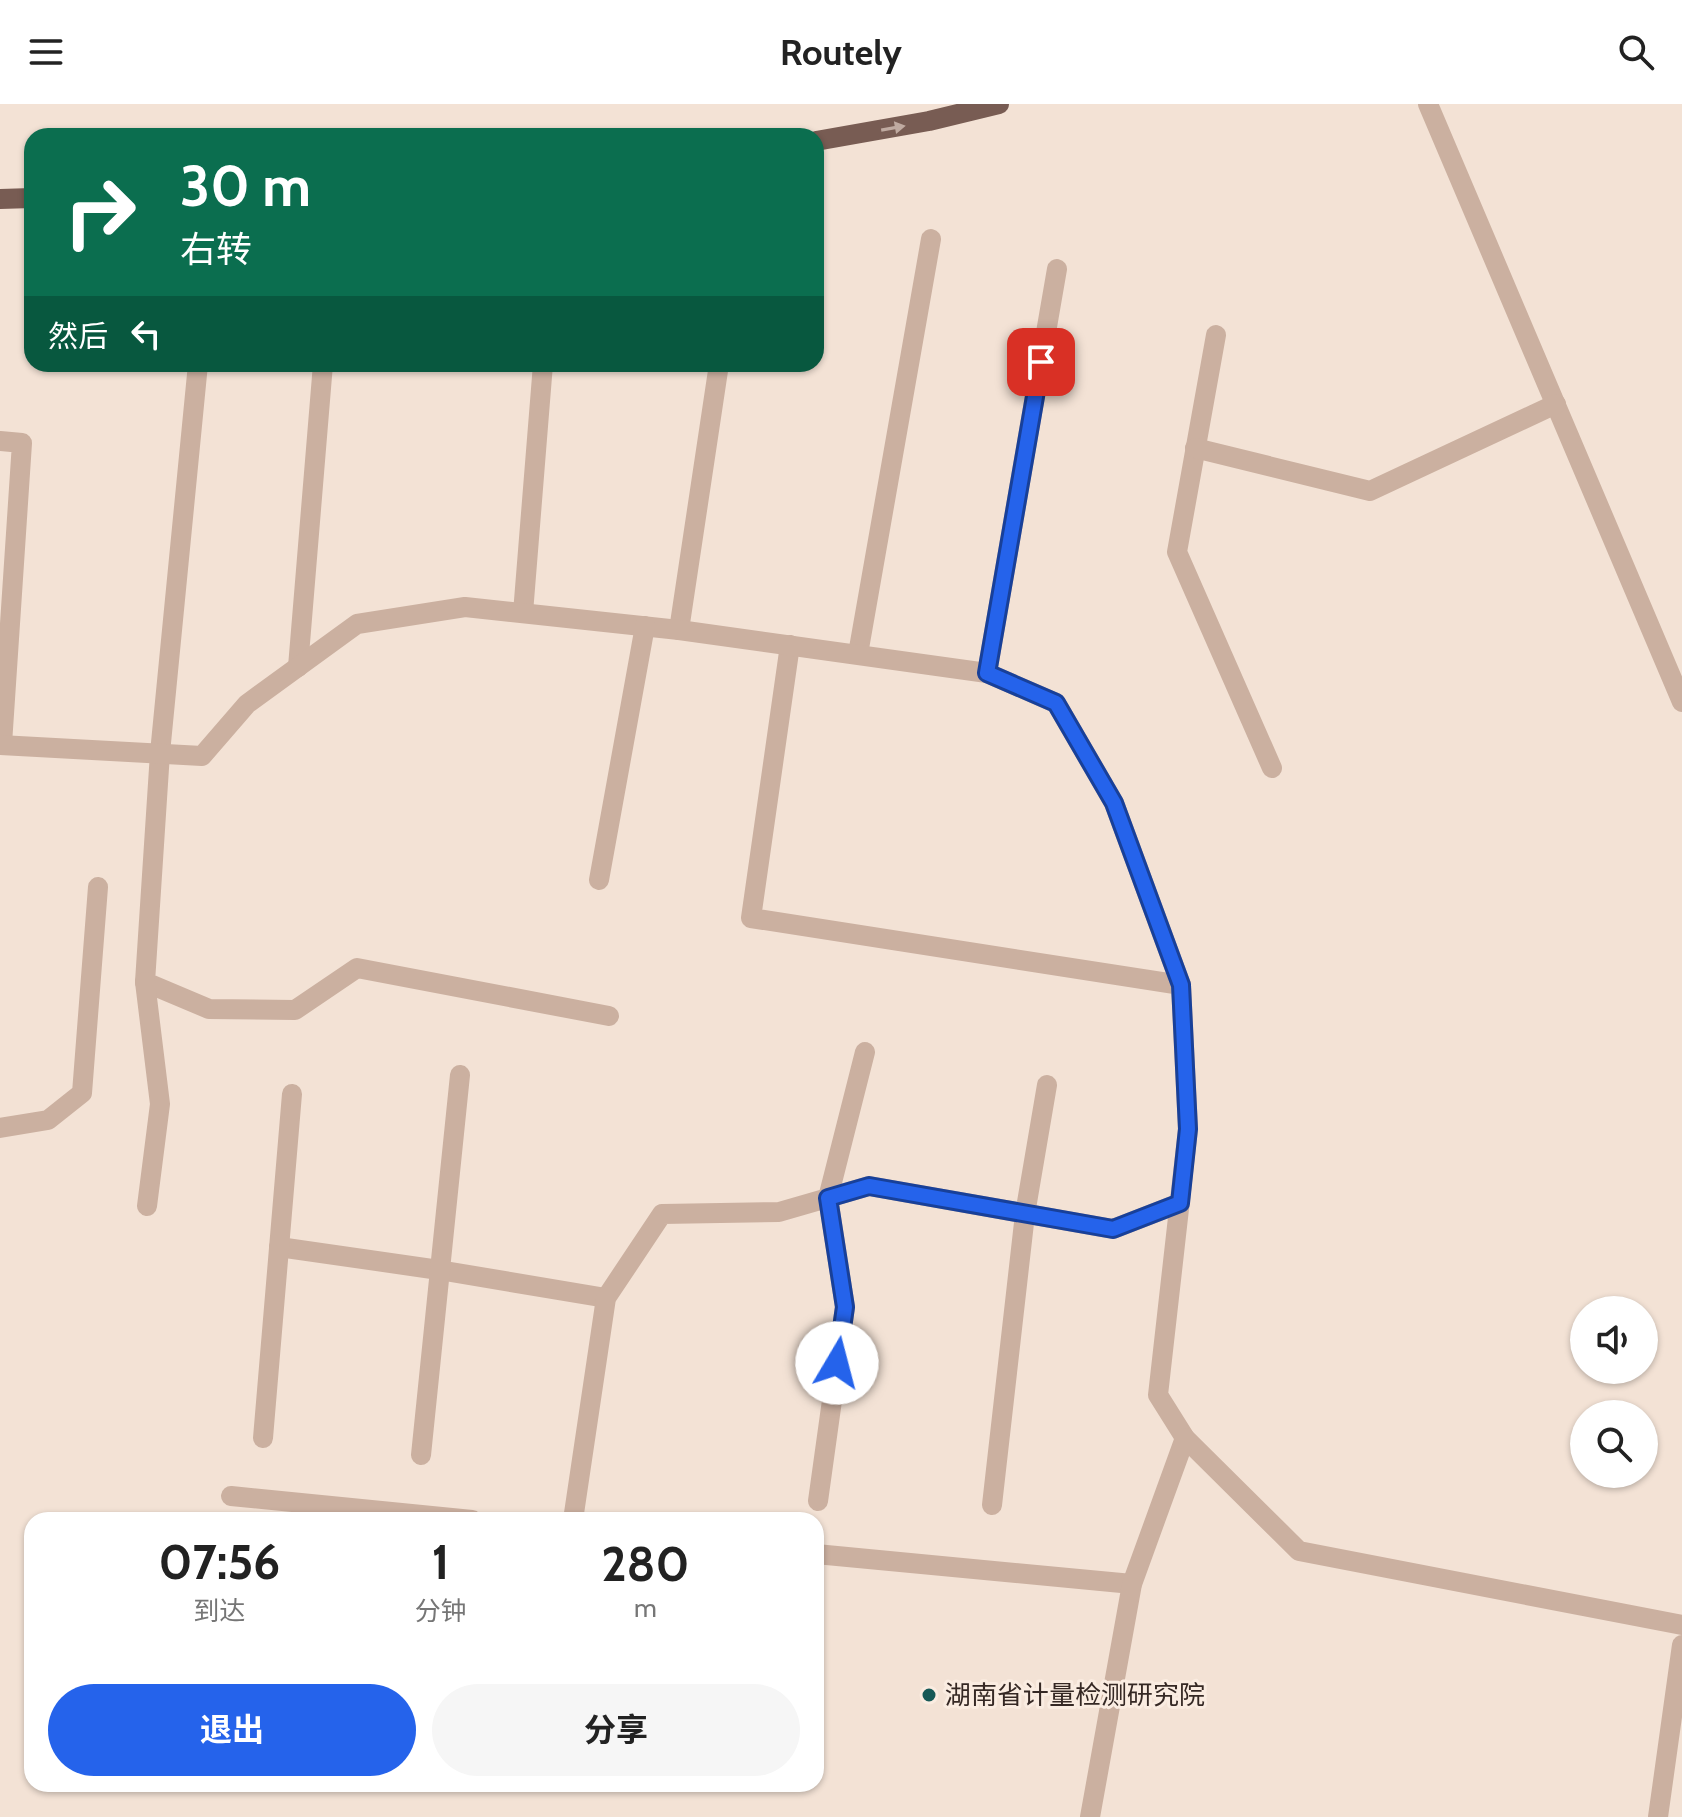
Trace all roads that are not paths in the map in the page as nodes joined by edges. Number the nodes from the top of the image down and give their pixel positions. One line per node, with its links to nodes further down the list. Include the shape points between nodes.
1 (999, 104): 3 (main road, one-way to 1)
2 (1428, 104): 13 (street)
3 (824, 140)
4 (24, 198): 5 (main road)
5 (0, 199)
6 (931, 239): 20 (street)
7 (1057, 269): 22 (street)
8 (1216, 335): 15 (street)
9 (197, 372): 25 (street)
10 (322, 372): 21 (street)
11 (542, 372): 16 (street)
12 (718, 372): 18 (street)
13 (1556, 404): 15 (street, via 1370,491); 23 (street)
14 (0, 441): 24 (street, via 22,443)
15 (1195, 448): 26 (street, via 1177,552)
16 (523, 613): 17 (street); 21 (street, via 465,607 357,624)
17 (645, 626): 18 (street); 27 (street)
18 (679, 630): 19 (street)
19 (790, 645): 20 (street); 30 (street, via 751,918)
20 (858, 654): 22 (street)
21 (298, 667): 25 (street, via 247,704 202,756)
22 (987, 673): 30 (street, via 1056,703 1114,803)
23 (1682, 700)
24 (1, 745): 25 (street)
25 (160, 753): 29 (street)
26 (1272, 768)
27 (599, 880)
28 (98, 887): 36 (street, via 82,1093 48,1120)
29 (145, 982): 31 (street, via 209,1009 295,1010 357,968); 39 (street, via 160,1104)
30 (1181, 985): 38 (street, via 1188,1129)
31 (609, 1016)
32 (865, 1052): 37 (street)
33 (460, 1075): 42 (street)
34 (1047, 1085): 40 (street)
35 (292, 1094): 41 (street)
36 (0, 1128)
37 (828, 1198): 40 (street, via 869,1186); 43 (street, via 779,1212 662,1214); 48 (street, via 845,1307)
38 (1180, 1203): 40 (street, via 1113,1229); 45 (street, via 1158,1395)
39 (147, 1206)
40 (1025, 1214): 49 (street)
41 (279, 1247): 42 (street); 44 (street)
42 (439, 1270): 43 (street); 46 (street)
43 (606, 1298): 51 (street)
44 (263, 1438)
45 (1185, 1438): 53 (street); 54 (street, via 1299,1551)
46 (421, 1455)
47 (231, 1496): 50 (street)
48 (818, 1501)
49 (992, 1505)
50 (392, 1512)
51 (574, 1512)
52 (824, 1555): 53 (street)
53 (1132, 1584): 56 (street)
54 (1682, 1625)
55 (1682, 1645): 57 (street)
56 (1090, 1817)
57 (1658, 1817)

